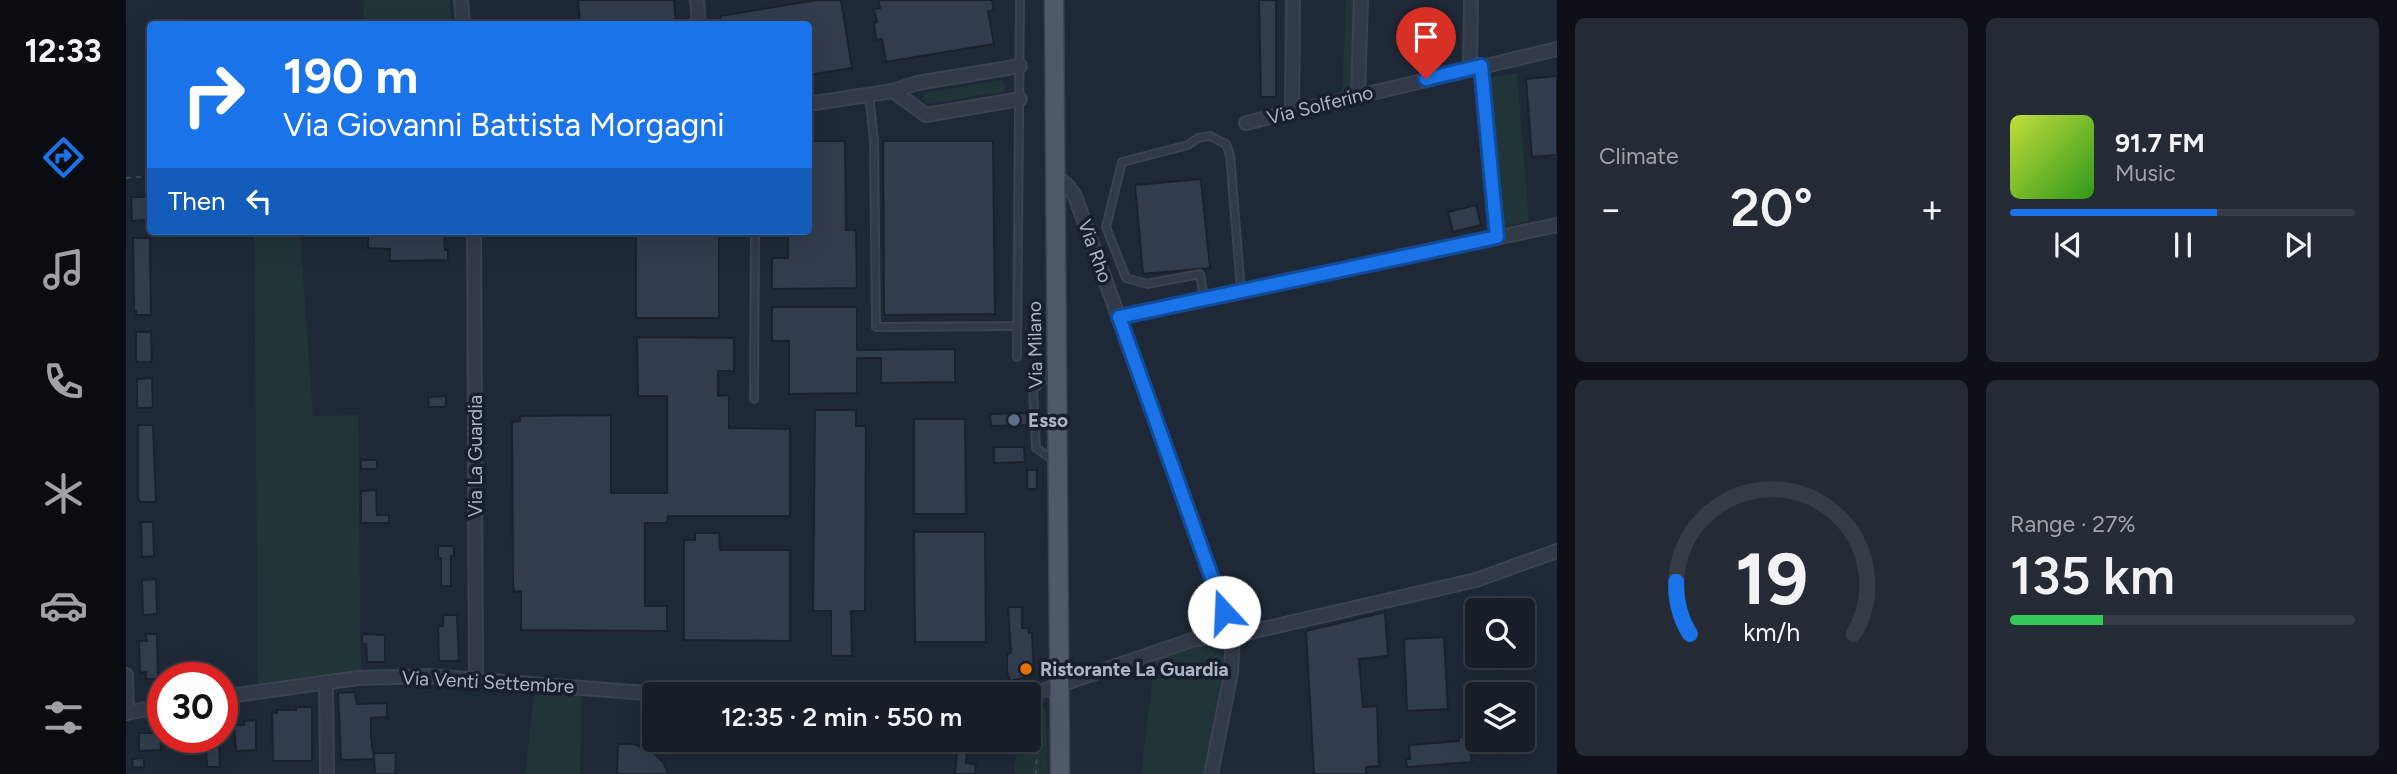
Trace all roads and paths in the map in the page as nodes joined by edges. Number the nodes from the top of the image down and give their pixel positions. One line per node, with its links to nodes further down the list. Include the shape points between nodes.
1 (461, 0): 8 (street)
2 (697, 0): 9 (street)
3 (1020, 0): 11 (lane)
4 (1054, 0): 21 (main road, Via Milano)
5 (1293, 0): 18 (street)
6 (1361, 0): 15 (street)
7 (1471, 0): 12 (street)
8 (463, 21)
9 (699, 21)
10 (1557, 49): 12 (street, Via Solferino)
11 (1020, 66): 13 (street); 16 (lane)
12 (1476, 67): 15 (street, Via Solferino); 26 (street)
13 (893, 91): 14 (street); 16 (street, via 926,115)
14 (869, 95): 17 (street); 30 (lane, via 874,140 876,327)
15 (1358, 96): 18 (street, Via Solferino)
16 (1020, 99): 30 (lane)
17 (812, 103)
18 (1292, 112): 19 (street, Via Solferino)
19 (1246, 123)
20 (147, 176): 22 (path)
21 (1055, 177): 29 (street, Via Rho, via 1075,196); 38 (main road, Via Milano)
22 (126, 178)
23 (1557, 225): 26 (street)
24 (474, 235): 36 (street, Via La Guardia)
25 (755, 235): 32 (lane)
26 (1497, 237): 27 (street)
27 (1241, 290): 28 (street); 28 (lane, via 1226,144 1210,136 1198,138 1188,145 1122,162 1106,227 1126,278 1147,284 1200,274)
28 (1203, 298): 29 (street)
29 (1119, 317): 34 (street, Via Rho)
30 (1017, 326): 31 (lane)
31 (1017, 357)
32 (754, 399)
33 (1557, 551): 34 (street, via 1476,580)
34 (1233, 636): 38 (street, via 1195,639); 46 (street, Via Rho, via 1231,673)
35 (126, 675): 43 (street)
36 (476, 680): 37 (street, Via Venti Settembre, via 429,676); 40 (street, Via Venti Settembre)
37 (326, 682): 41 (street, Via Venti Settembre); 44 (street)
38 (1059, 685): 39 (street); 45 (main road, Via Milano)
39 (1041, 691)
40 (642, 693)
41 (238, 695)
42 (147, 709): 43 (street)
43 (126, 713)
44 (327, 774)
45 (1060, 774)
46 (1211, 774)

